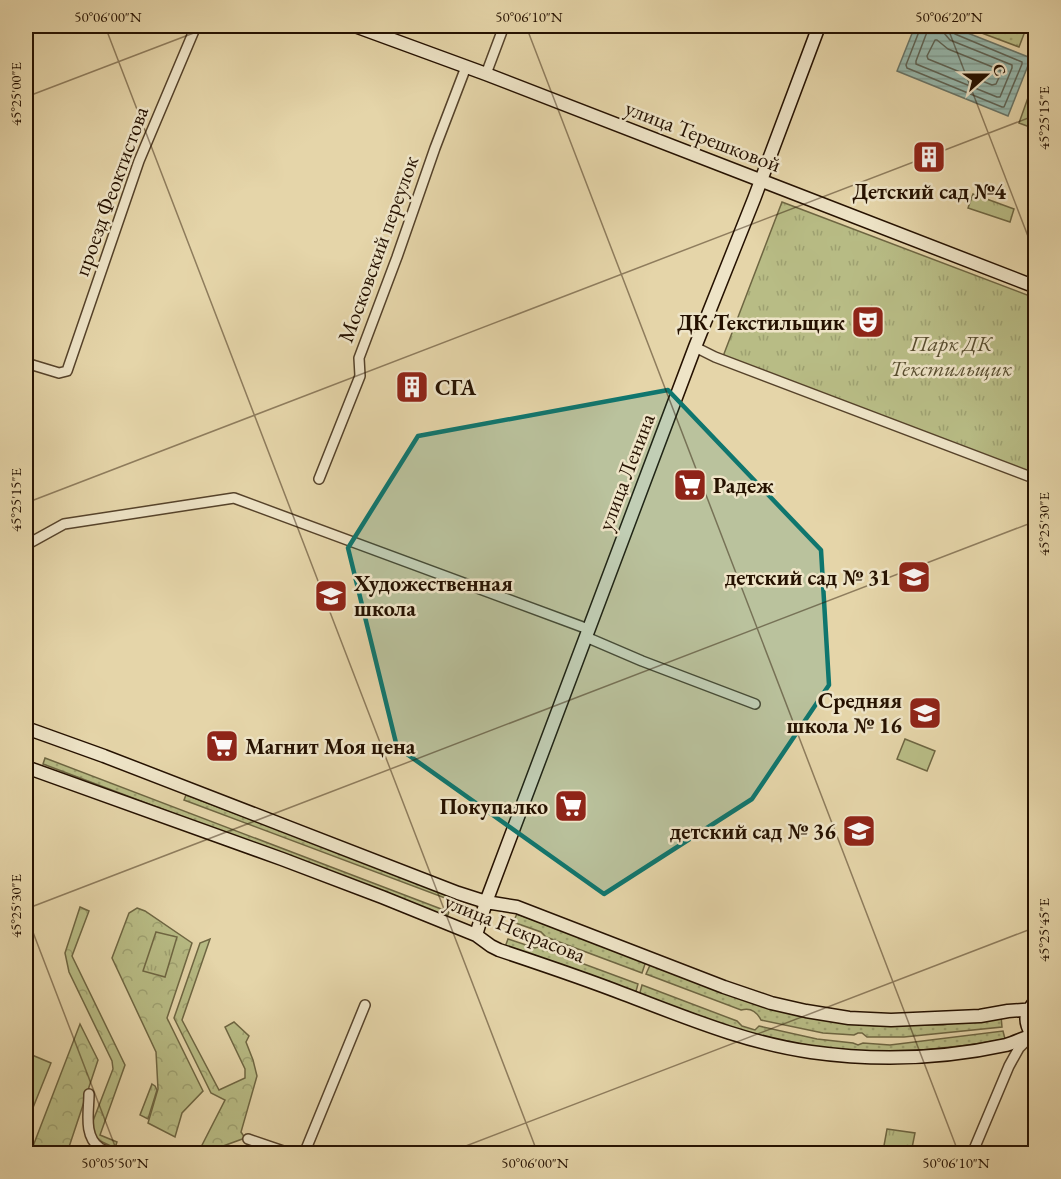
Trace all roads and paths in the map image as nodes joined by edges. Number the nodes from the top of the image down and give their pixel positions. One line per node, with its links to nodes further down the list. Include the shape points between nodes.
1 (196, 26): 10 (street, проезд Феоктистова, via 140,162 67,371 59,373)
2 (355, 26): 5 (main road, улица Терешковой)
3 (504, 26): 6 (street)
4 (819, 26): 7 (main road, улица Ленина)
5 (466, 67): 6 (main road, улица Терешковой); 11 (street, Московский переулок, via 359,358 360,376)
6 (486, 74): 7 (main road, улица Терешковой)
7 (760, 181): 8 (main road, улица Терешковой); 9 (main road, улица Ленина)
8 (1035, 287)
9 (695, 347): 12 (street); 14 (main road, улица Ленина)
10 (26, 363)
11 (319, 479)
12 (1035, 479)
13 (26, 545): 14 (street, via 64,524 234,498)
14 (587, 633): 15 (street, via 642,661); 18 (main road, улица Ленина)
15 (755, 704)
16 (26, 728): 18 (main road, улица Некрасова)
17 (26, 766): 19 (main road, улица Некрасова)
18 (486, 902): 19 (main road, улица Ленина); 21 (main road, улица Некрасова, via 517,907 724,987 806,1011 891,1020 980,1016)
19 (476, 934): 22 (main road, улица Некрасова, via 499,950 719,1030 810,1052 881,1058 922,1056 979,1050)
20 (365, 1005): 27 (street)
21 (1033, 1006): 22 (main road, via 1026,1023)
22 (1034, 1035): 28 (street, via 1018,1048)
23 (89, 1094): 25 (street, via 90,1137)
24 (248, 1139): 26 (street)
25 (113, 1154)
26 (292, 1154)
27 (304, 1154)
28 (972, 1154)

